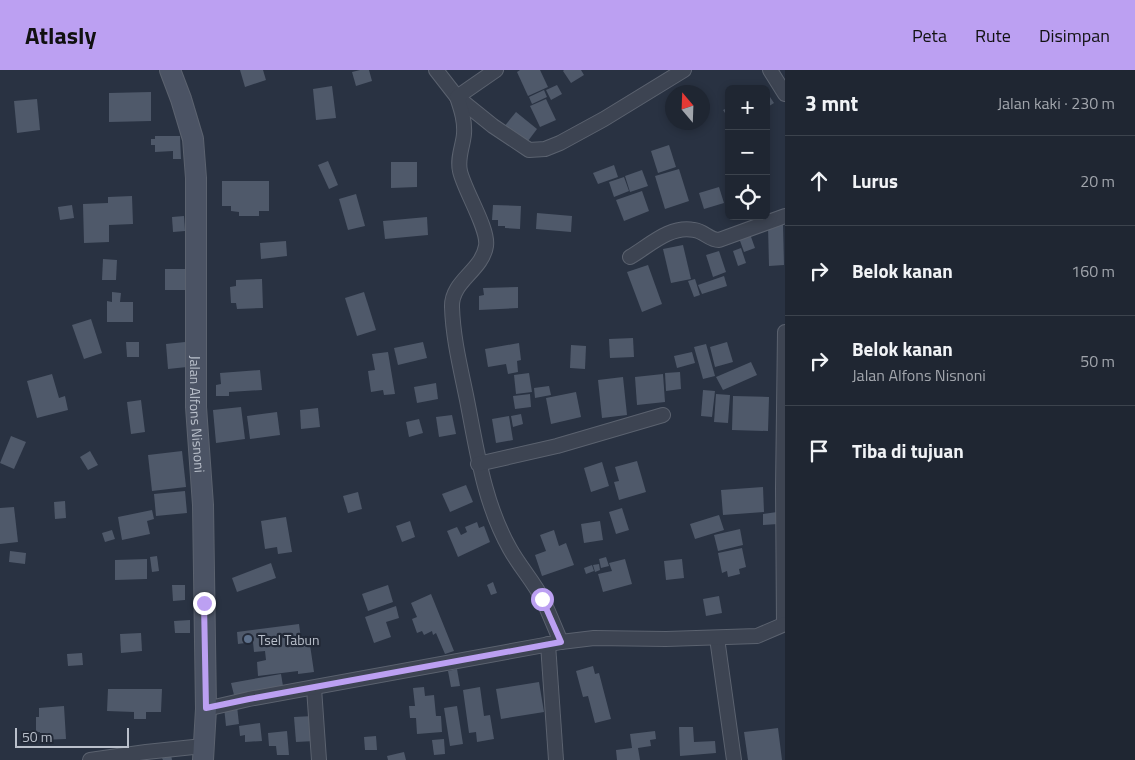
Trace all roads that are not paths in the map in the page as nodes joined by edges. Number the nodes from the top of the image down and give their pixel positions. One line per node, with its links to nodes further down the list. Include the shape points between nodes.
1 (170, 70): 18 (main road, Jalan Alfons Nisnoni, via 193,139 196,178 196,407 203,505)
2 (436, 70): 7 (street)
3 (496, 70): 7 (street)
4 (684, 70): 7 (street, via 604,119 545,149 529,150 513,141)
5 (770, 70): 6 (street)
6 (785, 94)
7 (457, 97): 13 (street, via 464,117 460,170 486,245 481,258 454,291 451,304)
8 (785, 216): 9 (street, via 719,240 694,230 669,233)
9 (630, 257)
10 (785, 332): 12 (street)
11 (663, 415): 13 (street, via 557,446)
12 (784, 437): 14 (street)
13 (478, 464): 16 (street, via 492,508 510,548 542,599)
14 (785, 624): 15 (street, via 757,636)
15 (717, 638): 16 (street, via 594,638); 23 (street)
16 (554, 643): 17 (street); 22 (street)
17 (314, 688): 18 (street); 21 (street)
18 (206, 708): 19 (main road, Jalan Alfons Nisnoni)
19 (203, 753): 20 (street, via 146,752)
20 (90, 760)
21 (319, 760)
22 (556, 760)
23 (734, 760)

